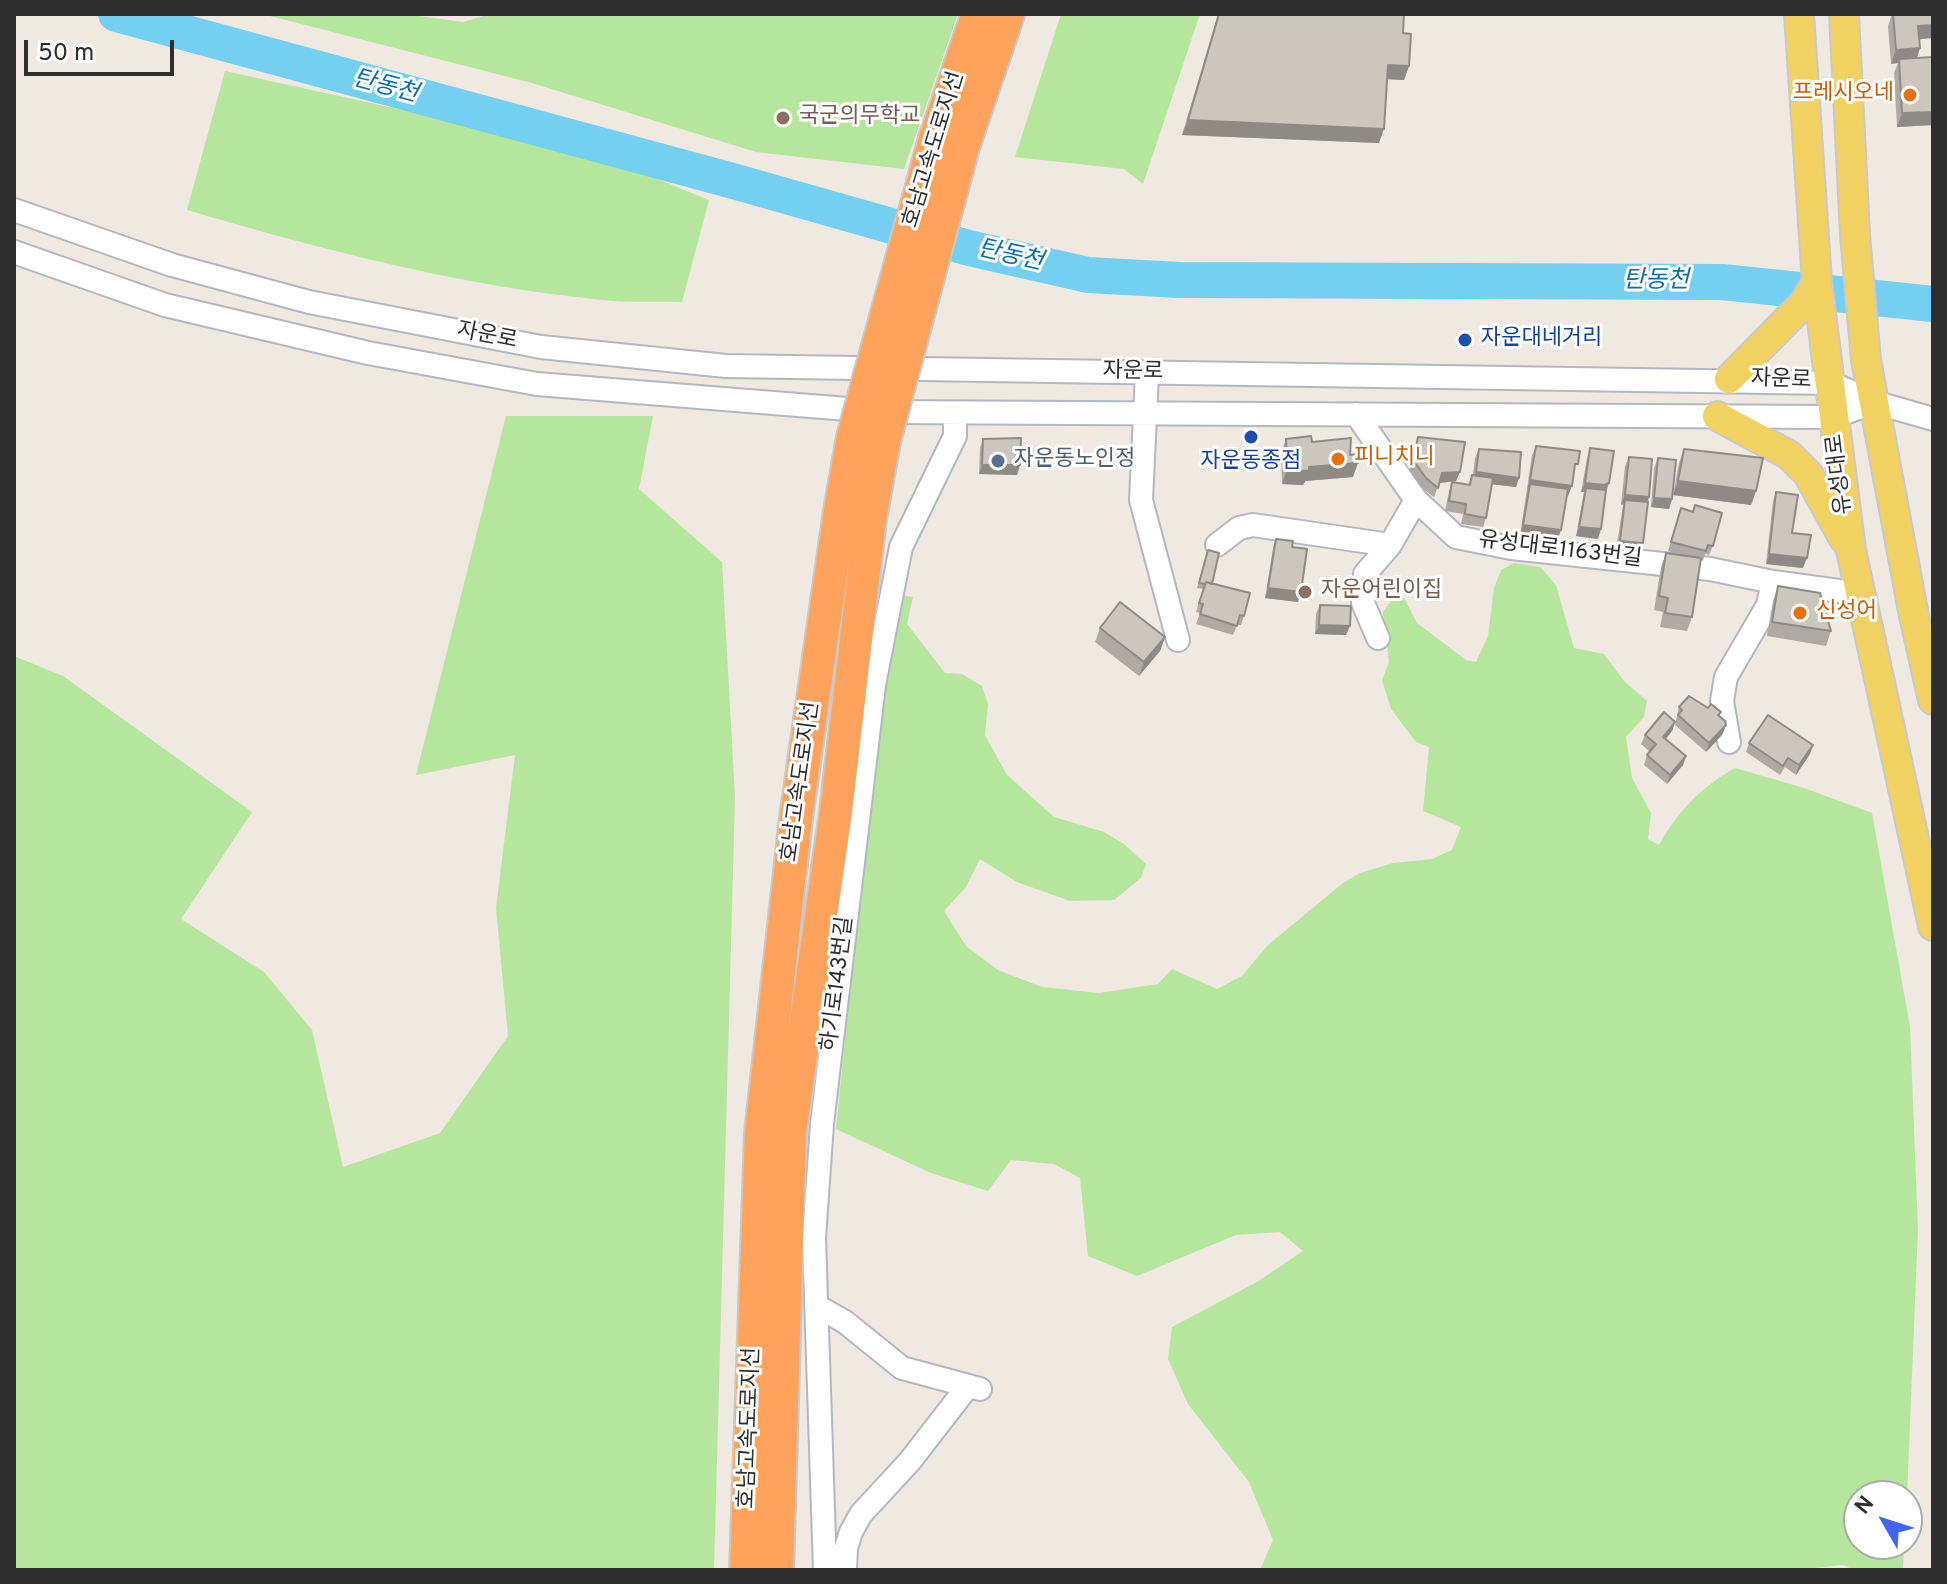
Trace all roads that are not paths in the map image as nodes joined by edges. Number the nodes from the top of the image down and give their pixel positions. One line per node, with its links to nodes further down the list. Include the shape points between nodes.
1 (978, 14): 5 (highway, 호남고속도로지선)
2 (1008, 14): 5 (highway, 호남고속도로지선)
3 (1799, 14): 8 (main road, 유성대로)
4 (1844, 14): 12 (main road, 유성대로, via 1855,235)
5 (949, 143): 19 (highway, 호남고속도로지선, bridge)
6 (14, 210): 10 (street, 자운로, via 172,265 309,302 541,347 726,366)
7 (14, 252): 13 (street, 자운로, via 165,305 368,353 537,384)
8 (1817, 282): 9 (main road, 유성대로); 11 (main road, via 1804,303)
9 (1828, 370): 11 (street, 자운로); 12 (street, 자운로); 17 (main road, 유성대로)
10 (1147, 374): 11 (street, 자운로); 14 (street)
11 (1729, 379)
12 (1874, 402): 17 (street, 자운로); 18 (street); 26 (main road, 유성대로)
13 (955, 413): 14 (street, 자운로); 32 (street, 하기로143번길, via 955,436 901,547 874,685 822,1124 814,1238)
14 (1143, 413): 15 (street, 자운로); 28 (street, via 1141,500)
15 (1356, 414): 16 (street, 자운로); 20 (street, 유성대로1163번길)
16 (1717, 416): 17 (street, 자운로); 23 (main road, via 1789,455 1808,474)
17 (1834, 417): 23 (main road, 유성대로)
18 (1933, 419)
19 (869, 439): 33 (highway, 호남고속도로지선, via 840,511 796,818 761,1133); 34 (highway, 호남고속도로지선, via 870,519 836,812 790,1132)
20 (1416, 500): 22 (street); 24 (street, 유성대로1163번길, via 1456,537 1511,548 1710,569)
21 (1217, 545): 22 (street, via 1239,528 1253,525)
22 (1390, 545): 27 (street, via 1365,574 1363,603)
23 (1851, 550): 25 (main road, 유성대로)
24 (1773, 582): 25 (street, 유성대로1163번길); 30 (street, via 1768,605 1726,677 1722,701)
25 (1861, 594): 31 (main road, 유성대로)
26 (1923, 616): 29 (main road, 유성대로)
27 (1378, 638)
28 (1178, 640)
29 (1933, 700)
30 (1729, 742)
31 (1933, 926)
32 (817, 1306): 35 (street, 하기로143번길); 36 (street, via 902,1368 974,1388 861,1514 846,1548)
33 (746, 1570)
34 (777, 1570)
35 (825, 1570)
36 (845, 1570)

